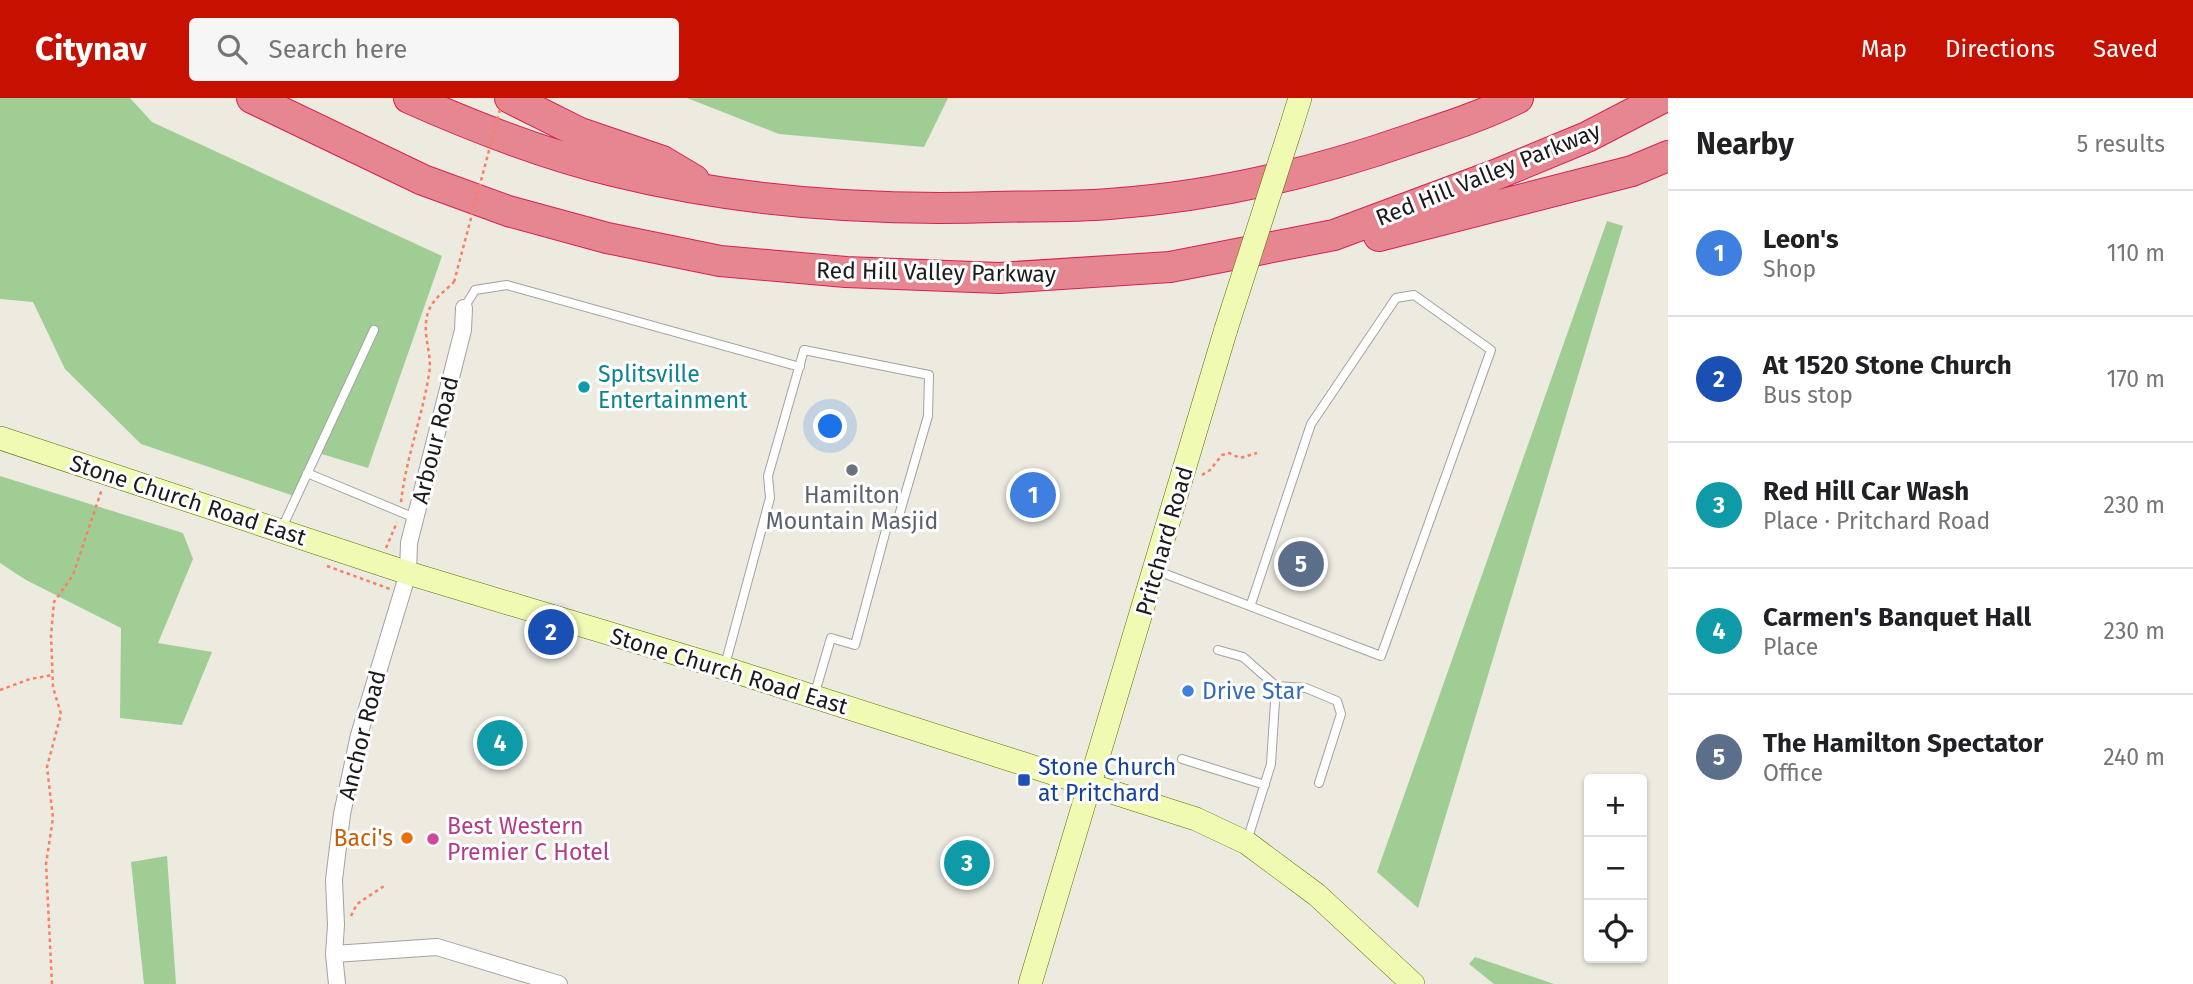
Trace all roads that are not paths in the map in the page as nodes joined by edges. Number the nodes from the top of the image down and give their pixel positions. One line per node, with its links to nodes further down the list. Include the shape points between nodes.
1 (252, 98): 11 (highway, Red Hill Valley Parkway, via 423,180 508,211 719,261 999,278 1084,275 1170,267)
2 (408, 98): 10 (highway, via 520,142 610,170)
3 (510, 98): 10 (highway, via 580,133 662,161)
4 (1300, 98): 19 (main road, Pritchard Road, bridge)
5 (1518, 98): 10 (highway, via 1359,157 1185,196 1110,204 944,208 827,206)
6 (1662, 98): 11 (highway, Red Hill Valley Parkway, via 1507,170)
7 (1668, 156): 9 (highway)
8 (1668, 168): 9 (highway)
9 (1632, 170): 11 (highway, via 1384,236)
10 (710, 189)
11 (1334, 235)
12 (464, 308): 14 (lane, via 475,290 507,285); 17 (street, Arbour Road, via 463,330)
13 (374, 330): 16 (lane)
14 (800, 367): 23 (lane, via 768,475 770,498); 25 (lane, via 804,350 929,375 928,416 898,519 887,526 855,645 831,638)
15 (0, 438): 18 (main road, Stone Church Road East)
16 (307, 474): 17 (lane); 18 (lane)
17 (407, 515): 20 (street, Arbour Road)
18 (281, 530): 20 (main road, Stone Church Road East)
19 (1155, 570): 21 (lane); 27 (main road, Pritchard Road)
20 (408, 573): 23 (main road, Stone Church Road East); 31 (street, Anchor Road, via 359,735 342,814 334,880)
21 (1251, 604): 21 (lane, via 1381,656 1491,350 1414,295 1396,298 1311,424)
22 (1219, 650): 24 (lane, via 1243,657)
23 (724, 668): 25 (main road, Stone Church Road East)
24 (1276, 685): 28 (lane, via 1306,688 1337,701 1341,714); 29 (lane, via 1271,764)
25 (813, 697): 27 (main road, Stone Church Road East)
26 (1182, 759): 29 (lane)
27 (1092, 783): 30 (main road, Stone Church Road East, via 1196,818); 34 (main road, Pritchard Road)
28 (1319, 783)
29 (1265, 785): 30 (lane)
30 (1247, 843): 35 (main road, Stone Church Road East, via 1317,895)
31 (334, 954): 32 (street, Anchor Road); 33 (street, via 437,947)
32 (337, 984)
33 (559, 984)
34 (1030, 984)
35 (1413, 984)

